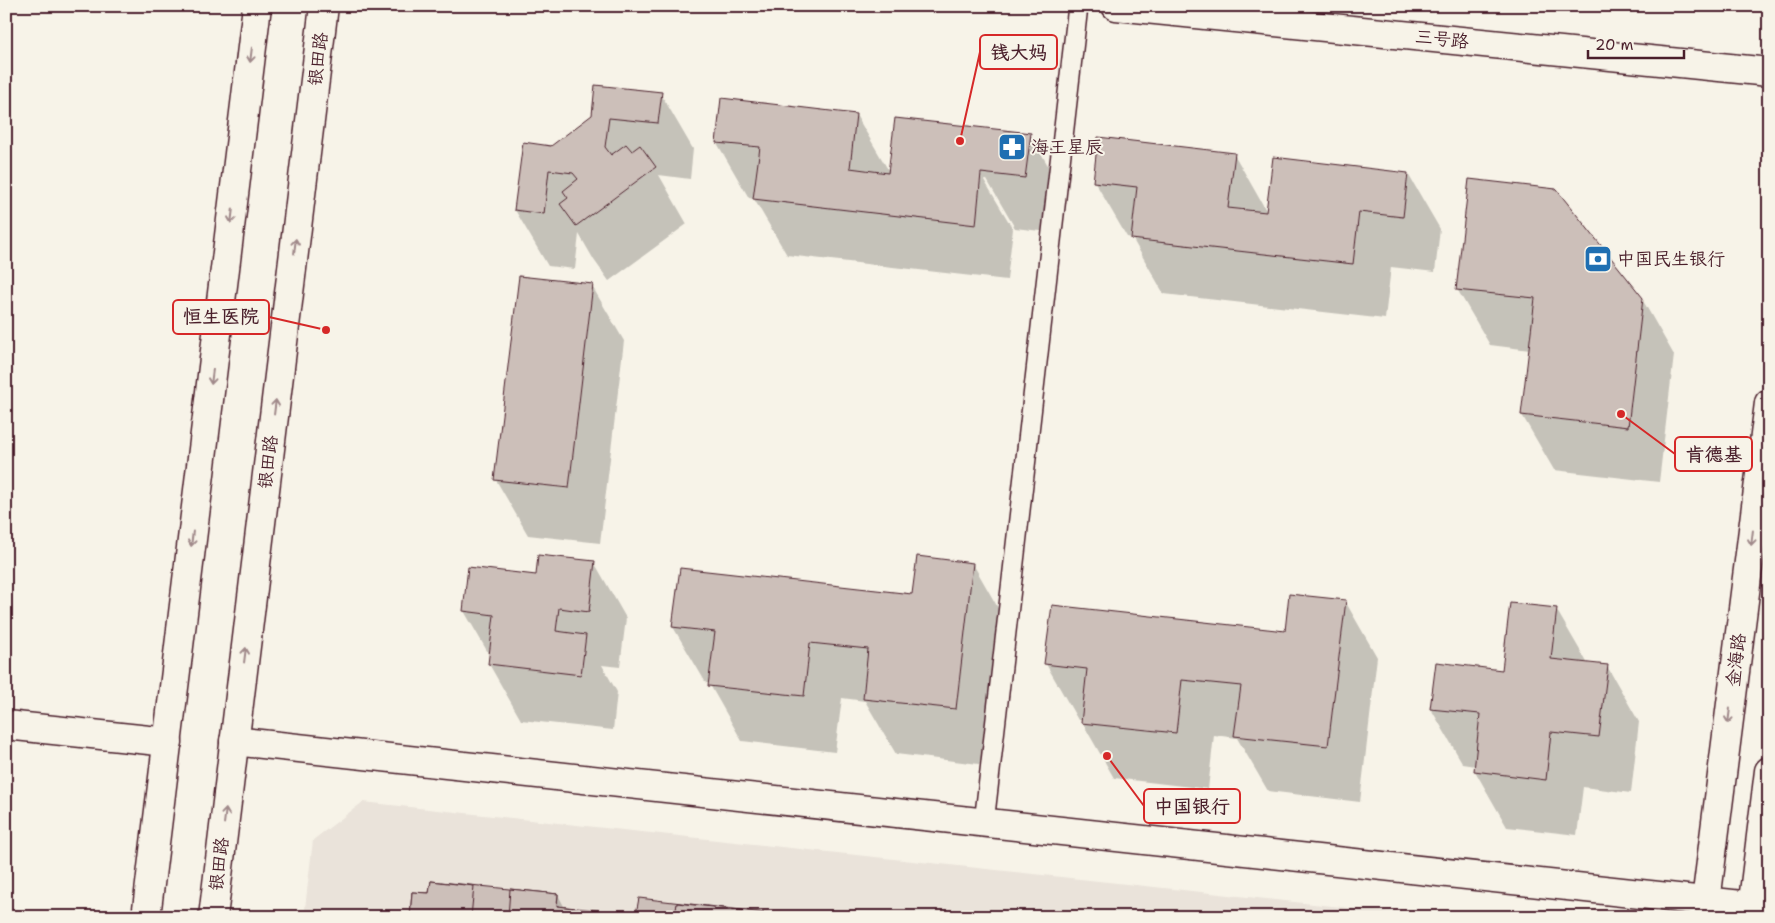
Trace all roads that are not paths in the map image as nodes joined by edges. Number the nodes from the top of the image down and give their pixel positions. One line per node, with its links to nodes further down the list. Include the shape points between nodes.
1 (257, 6): 9 (street, one-way to 9)
2 (324, 6): 8 (street, 银田路, one-way to 2)
3 (1078, 6): 11 (lane)
4 (1116, 6): 5 (street, 三号路)
5 (1769, 72)
6 (1768, 419): 12 (street, 金海路, one-way to 12)
7 (6, 725): 9 (street)
8 (234, 741): 11 (street); 15 (street, 银田路, one-way to 8)
9 (168, 742): 14 (street)
10 (1769, 771): 13 (street)
11 (984, 823): 12 (street)
12 (1705, 909): 13 (street)
13 (1757, 910)
14 (146, 917)
15 (213, 917)

